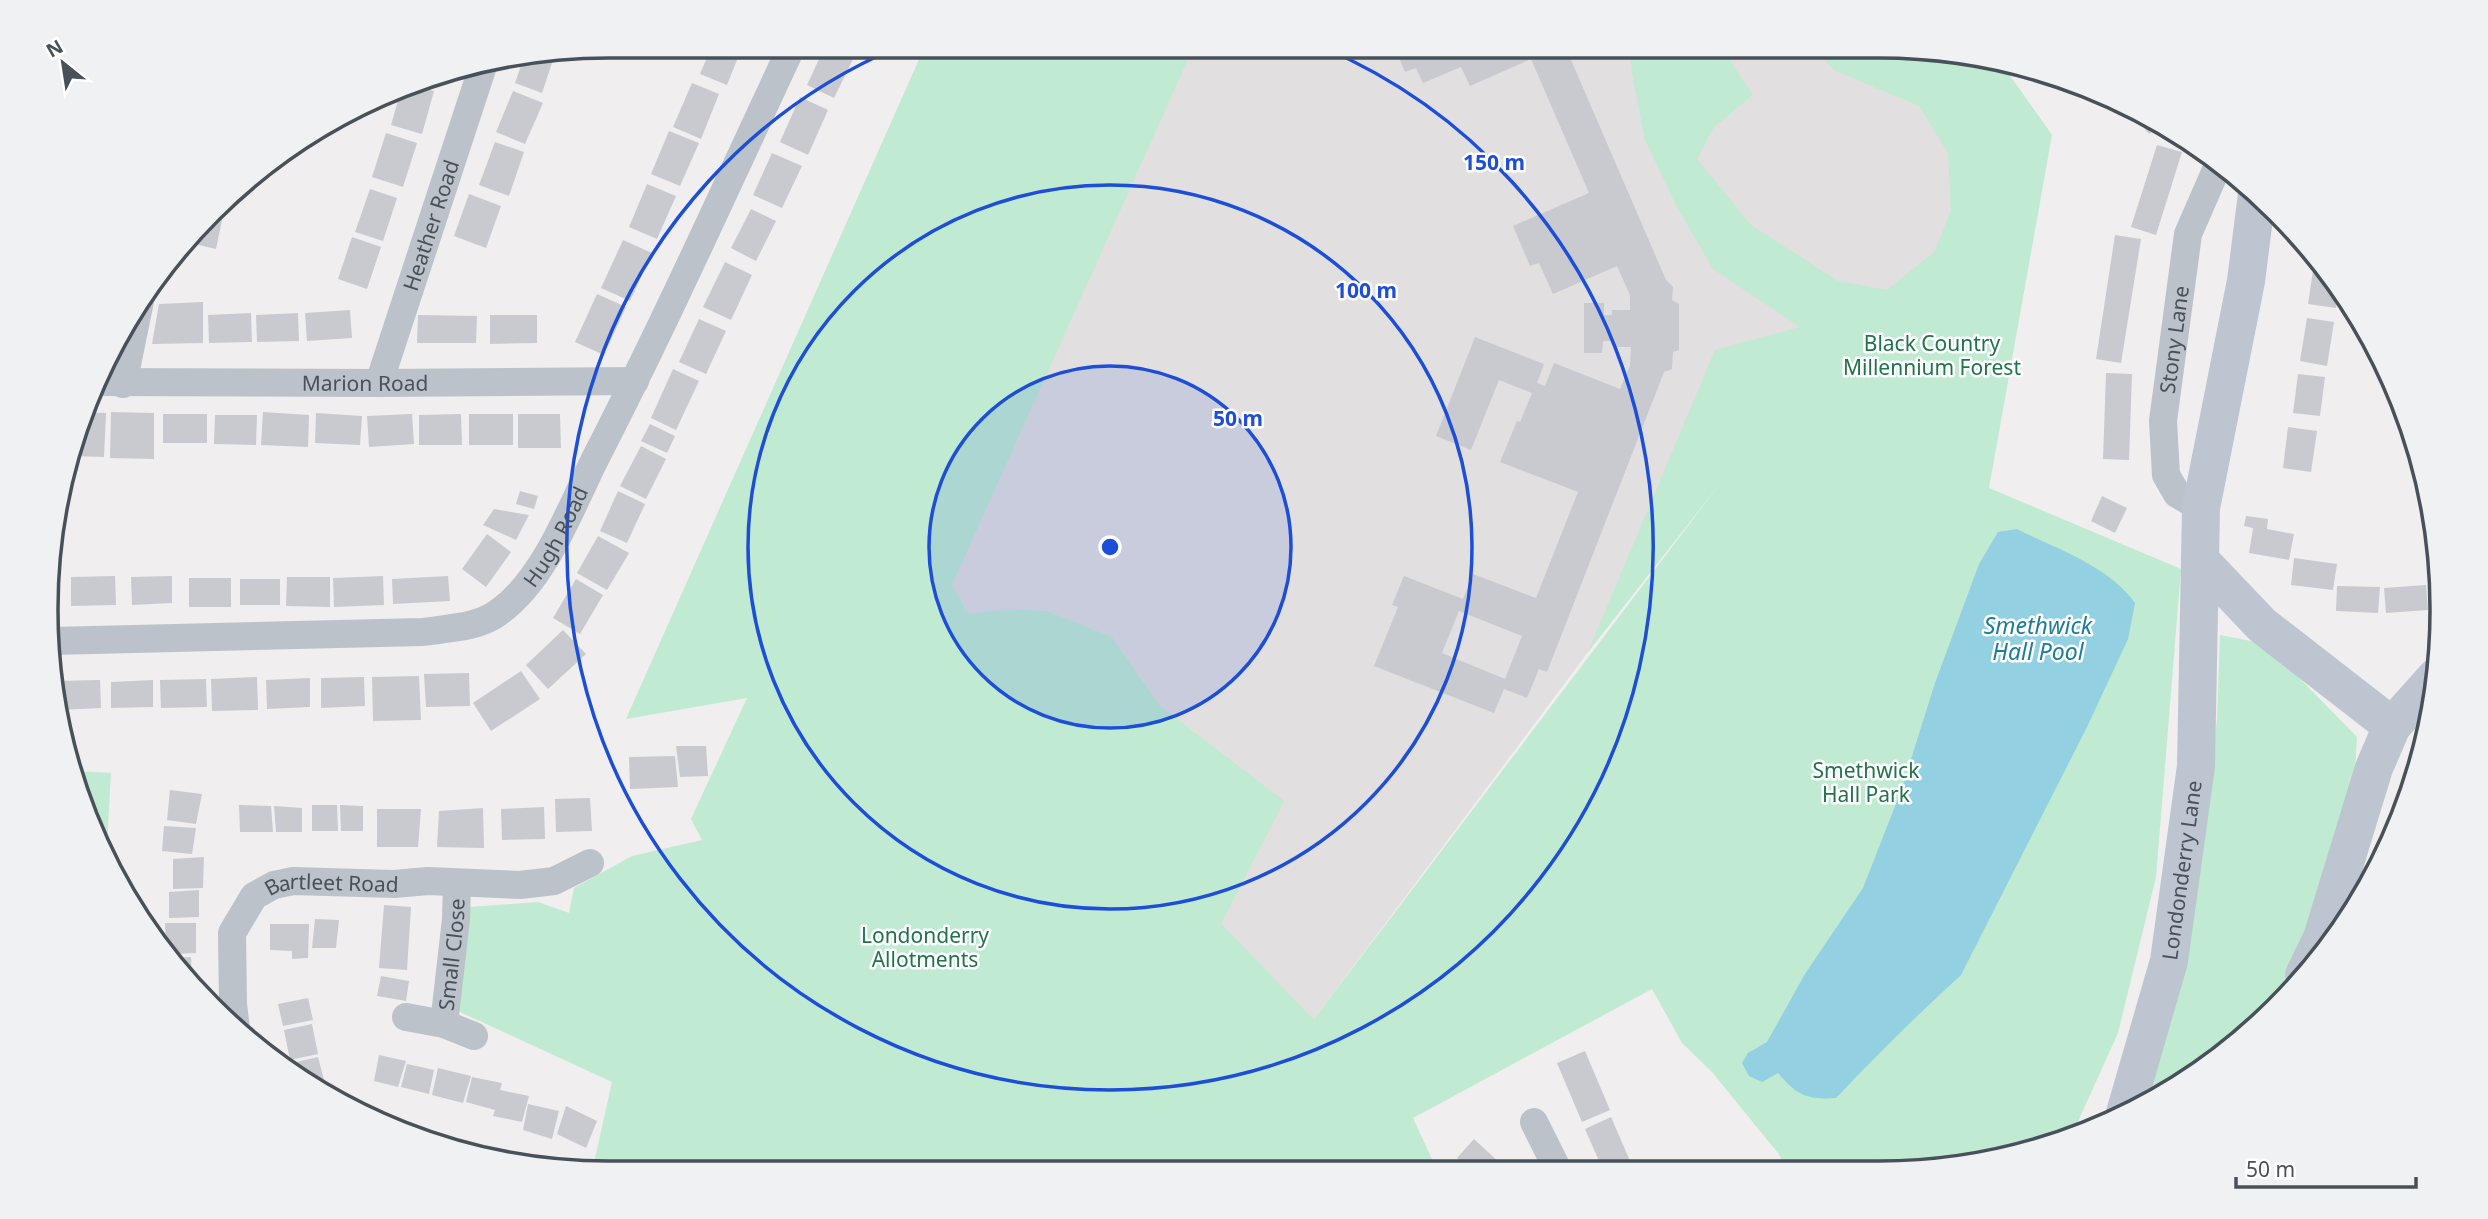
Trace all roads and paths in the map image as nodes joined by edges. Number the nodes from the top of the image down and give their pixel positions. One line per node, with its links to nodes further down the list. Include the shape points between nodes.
1 (786, 58): 6 (street, Hugh Road)
2 (481, 74): 8 (street, Heather Road)
3 (2215, 173): 10 (street, Stony Lane, via 2188,234 2163,421 2166,475 2177,494)
4 (2255, 207): 10 (street, via 2246,281)
5 (134, 331): 9 (street)
6 (635, 381): 8 (street, Marion Road); 14 (street, Hugh Road, via 528,585 498,613 467,626 423,632)
7 (107, 383): 9 (street, Marion Road)
8 (379, 383): 9 (street, Marion Road)
9 (123, 384)
10 (2201, 508): 11 (street)
11 (2200, 560): 12 (street, Londonderry Lane); 13 (street)
12 (2197, 619): 13 (street); 24 (street, Londonderry Lane, via 2196,766 2171,948)
13 (2262, 625): 16 (street)
14 (59, 641)
15 (2425, 690): 16 (street)
16 (2392, 726): 19 (street, via 2374,768)
17 (590, 863): 18 (street, Bartleet Road, via 555,892 520,885)
18 (457, 883): 20 (street, Bartleet Road, via 293,881 254,896 232,933); 22 (street, Small Close)
19 (2323, 936)
20 (234, 1013)
21 (406, 1017): 22 (street, Small Close)
22 (444, 1024): 23 (street, Small Close)
23 (474, 1036)
24 (2128, 1101)
25 (1534, 1122): 26 (street)
26 (1554, 1161)

